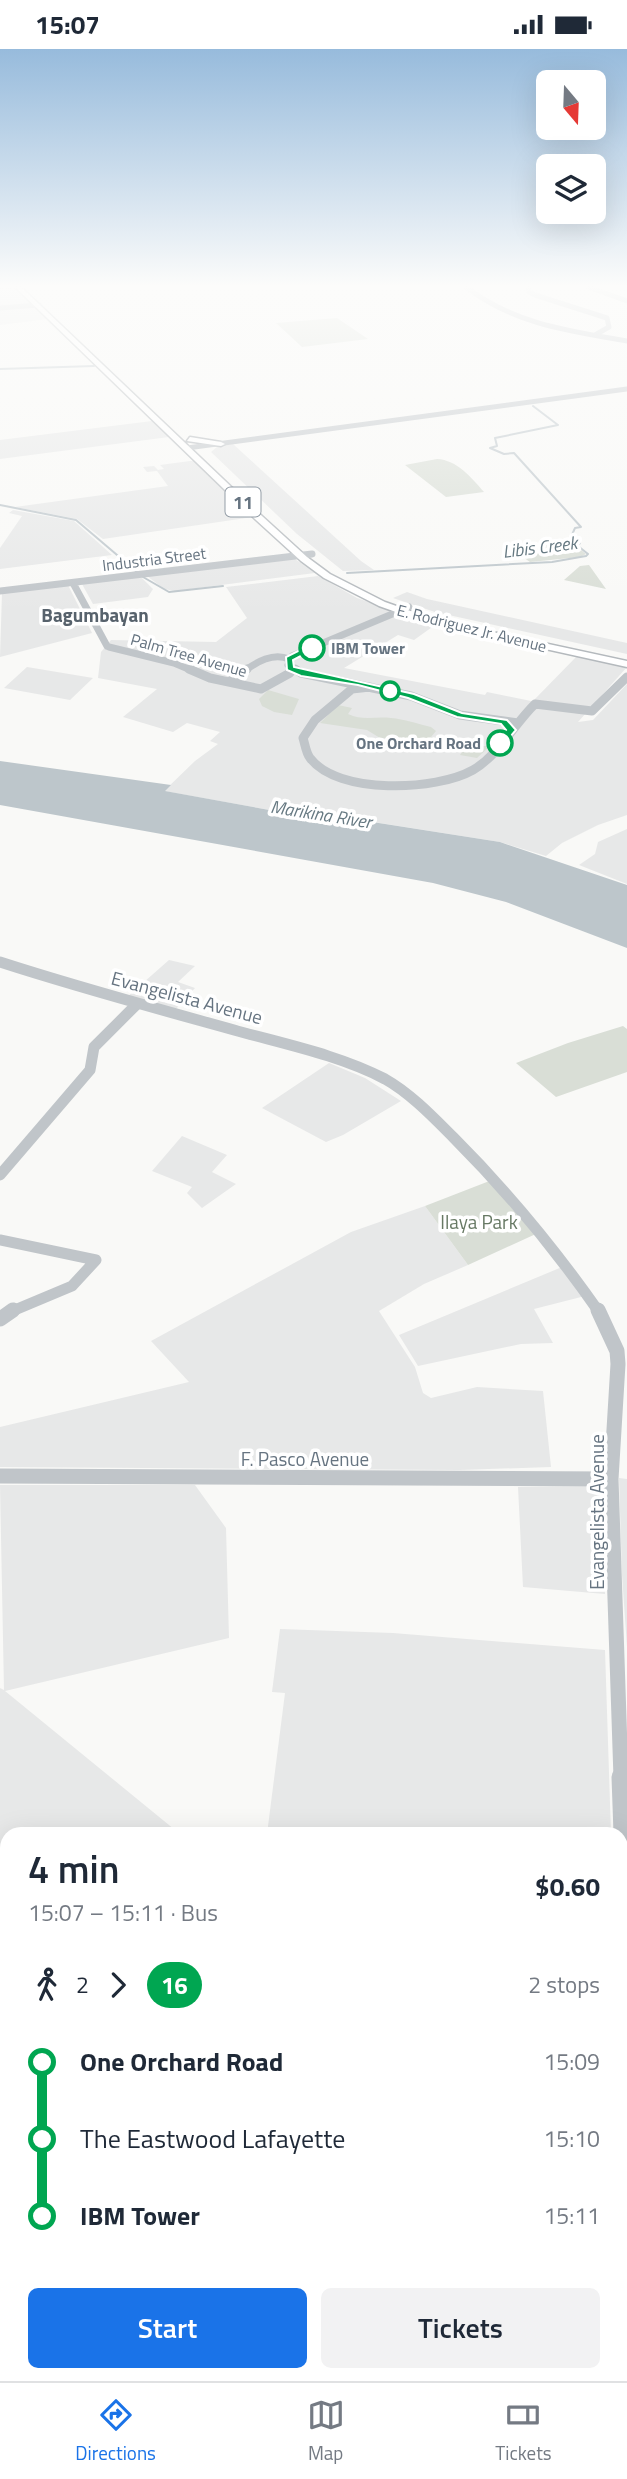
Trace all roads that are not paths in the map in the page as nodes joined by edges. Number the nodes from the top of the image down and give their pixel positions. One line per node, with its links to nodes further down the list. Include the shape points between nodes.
1 (133, 396): 5 (main road, E. Rodriguez Jr. Avenue / 11)
2 (144, 396): 4 (main road, E. Rodriguez Jr. Avenue / 11)
3 (577, 396): 7 (street)
4 (156, 407): 5 (main road); 6 (main road, E. Rodriguez Jr. Avenue / 11)
5 (145, 408): 6 (main road, E. Rodriguez Jr. Avenue / 11)
6 (189, 444): 7 (main road); 8 (main road, E. Rodriguez Jr. Avenue / 11); 11 (main road, E. Rodriguez Jr. Avenue / 11)
7 (221, 444): 8 (street); 9 (main road, via 210,449)
8 (198, 447): 9 (main road, E. Rodriguez Jr. Avenue / 11)
9 (208, 456): 10 (main road, E. Rodriguez Jr. Avenue / 11)
10 (312, 554): 11 (street, Industria Street); 14 (main road, E. Rodriguez Jr. Avenue / 11)
11 (299, 555): 12 (street, Industria Street); 14 (main road, E. Rodriguez Jr. Avenue / 11, via 323,574)
12 (73, 583): 13 (street, Industria Street); 22 (street, Palm Tree Avenue, via 108,647)
13 (0, 591)
14 (399, 609): 15 (street); 16 (main road, E. Rodriguez Jr. Avenue / 11, via 430,621)
15 (334, 635): 17 (street)
16 (543, 642): 18 (main road, E. Rodriguez Jr. Avenue / 11); 19 (main road, E. Rodriguez Jr. Avenue / 11)
17 (286, 657): 20 (street, via 279,664); 22 (street, via 260,660); 23 (street, via 290,668 301,673)
18 (627, 657)
19 (627, 664)
20 (290, 673): 22 (street, Palm Tree Avenue, via 261,689); 24 (street)
21 (627, 677): 28 (street, via 593,711 535,704)
22 (229, 682)
23 (354, 682): 24 (street); 25 (street)
24 (342, 684): 26 (street, via 345,691)
25 (370, 687): 26 (street, via 352,689); 27 (street, via 411,696 460,715)
26 (334, 703): 28 (street, via 305,732 306,750 327,770 369,784 412,787 456,778 482,763)
27 (504, 722): 28 (street)
28 (514, 726)
29 (0, 962): 30 (street, Evangelista Avenue)
30 (137, 1004): 31 (street, via 94,1047 90,1070); 35 (street, Evangelista Avenue, via 304,1049 363,1071 432,1116 495,1179 603,1317 617,1351)
31 (0, 1175)
32 (0, 1240): 33 (street, via 96,1260 72,1286 17,1307)
33 (0, 1319)
34 (0, 1476): 35 (street, F. Pasco Avenue)
35 (611, 1479): 36 (street, Evangelista Avenue)
36 (623, 1827)

